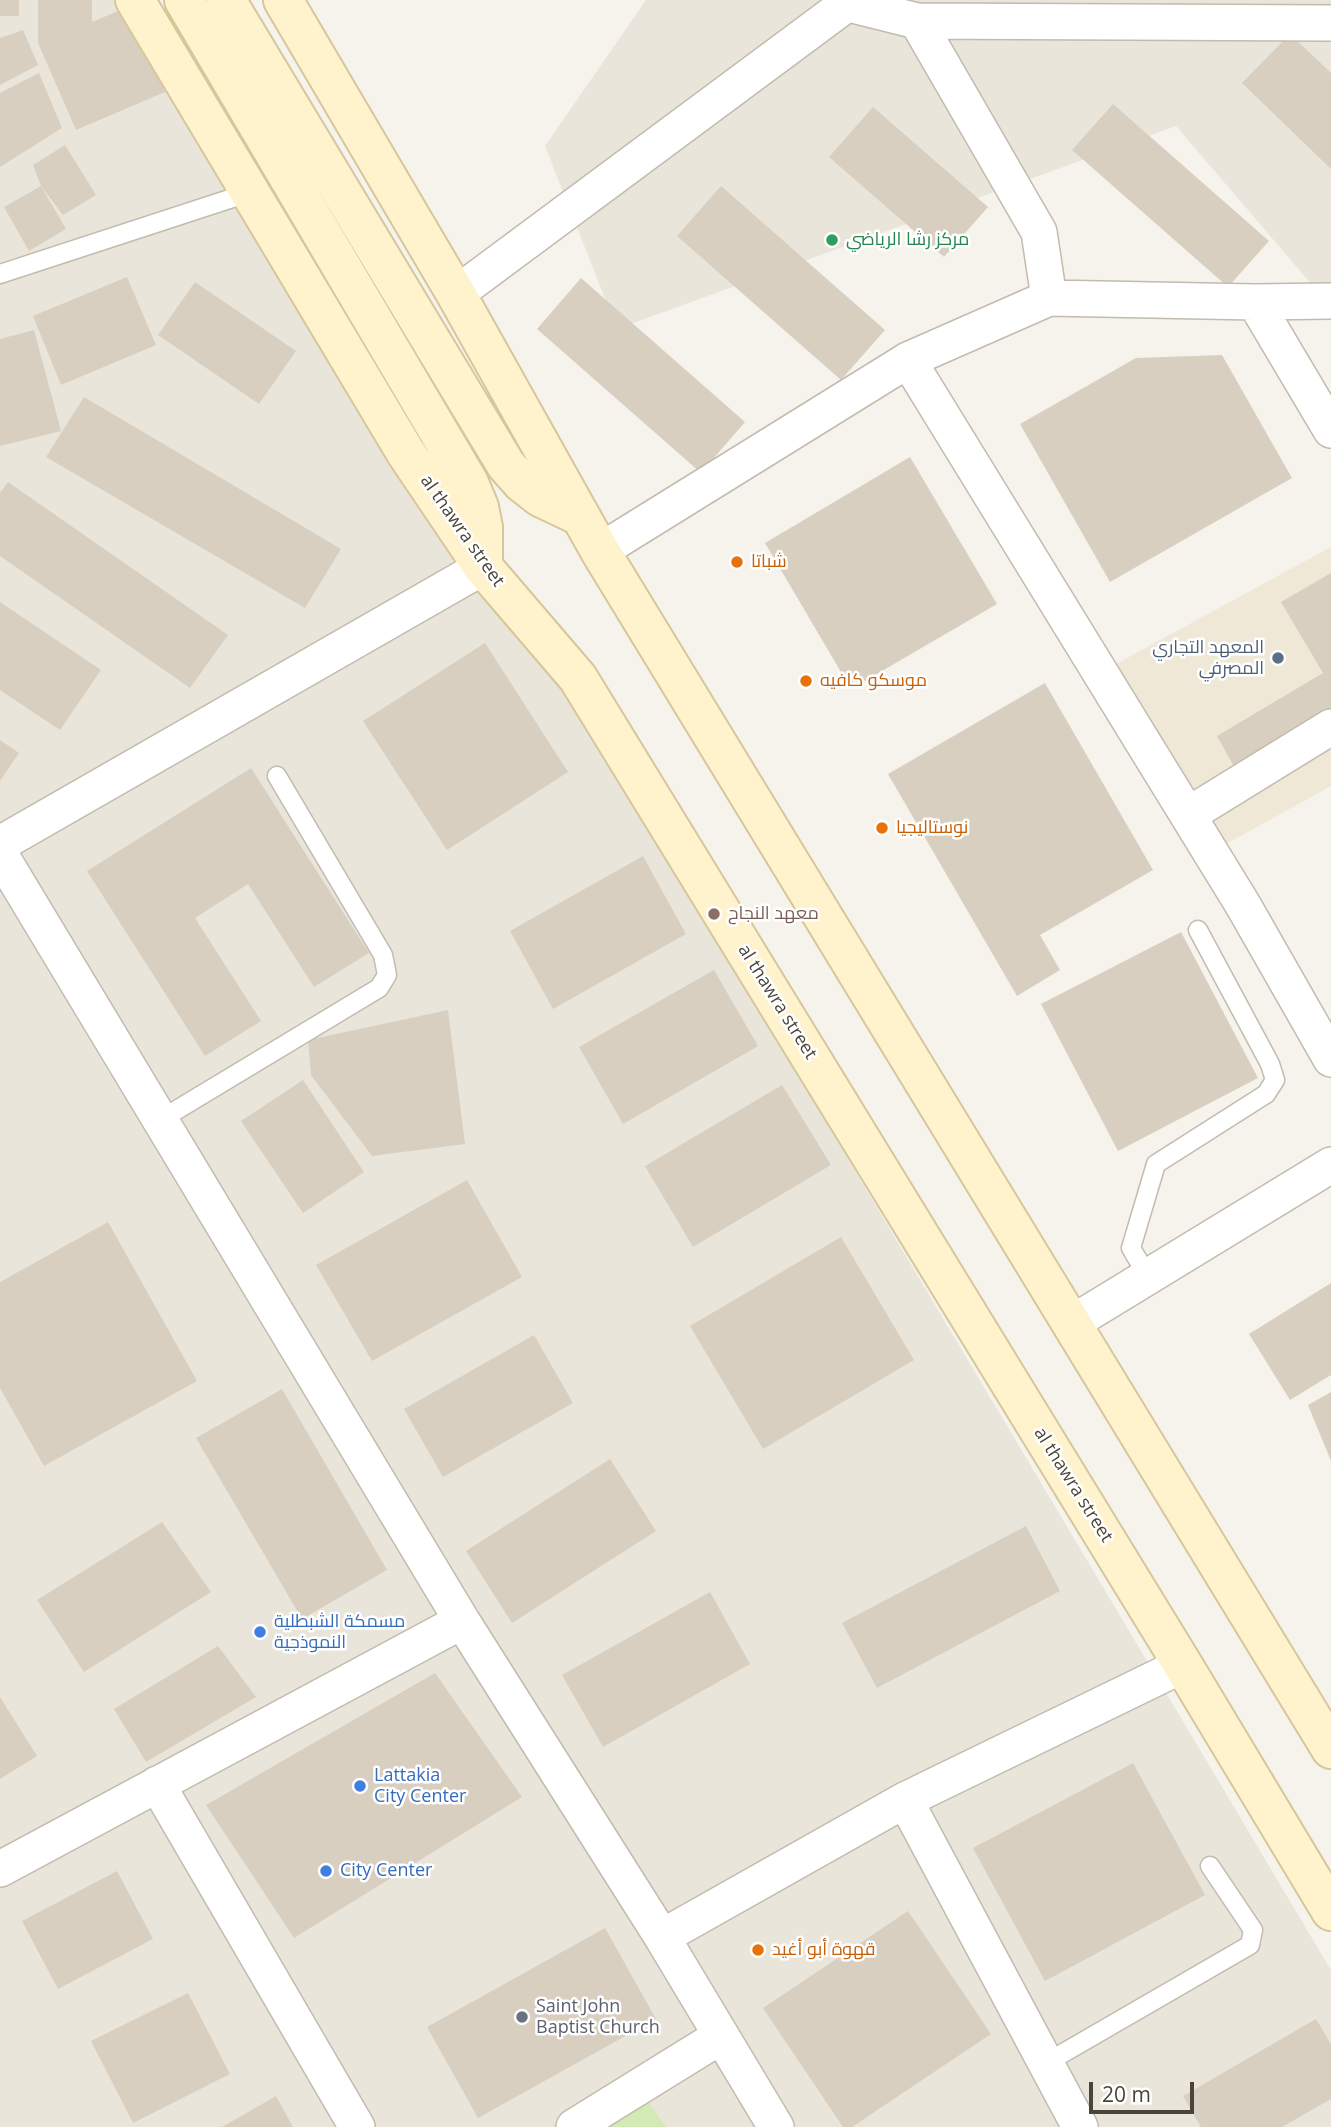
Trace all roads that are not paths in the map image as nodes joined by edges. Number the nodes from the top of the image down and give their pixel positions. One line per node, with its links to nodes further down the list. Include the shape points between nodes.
1 (135, 0): 8 (main road, al thawra street)
2 (184, 0): 18 (main road, via 469,483 483,527)
3 (226, 0): 16 (main road, via 506,465 540,497)
4 (283, 0): 10 (main road)
5 (849, 1): 6 (street); 10 (street)
6 (916, 21): 7 (street); 11 (street, via 1039,232)
7 (1331, 23)
8 (251, 192): 9 (lane); 18 (main road, al thawra street, via 406,453)
9 (0, 274)
10 (456, 294): 16 (main road)
11 (1049, 298): 13 (street); 14 (street)
12 (1331, 301): 13 (street)
13 (1255, 302): 15 (street)
14 (908, 360): 17 (street); 21 (street)
15 (1331, 430)
16 (580, 516): 17 (main road)
17 (600, 551): 29 (main road)
18 (483, 567): 22 (street); 31 (main road, al thawra street, via 578,678)
19 (1331, 727): 21 (street)
20 (277, 776): 26 (lane, via 383,955 387,975 379,988)
21 (1188, 815): 25 (street)
22 (0, 844)
23 (0, 854): 26 (street)
24 (1198, 930): 28 (lane, via 1275,1080 1266,1094 1156,1164 1131,1248)
25 (1331, 1059)
26 (160, 1120): 30 (street)
27 (1331, 1165): 28 (street)
28 (1148, 1277): 29 (street)
29 (1072, 1323): 32 (main road)
30 (462, 1621): 33 (street); 38 (street)
31 (1183, 1665): 34 (street); 37 (main road, al thawra street)
32 (1331, 1749)
33 (158, 1784): 36 (street); 41 (street)
34 (905, 1800): 38 (street); 40 (street)
35 (1210, 1866): 40 (lane, via 1253,1930 1250,1945)
36 (0, 1869)
37 (1331, 1911)
38 (662, 1937): 39 (street)
39 (721, 2036): 42 (street); 43 (street)
40 (1046, 2063): 44 (street)
41 (356, 2127)
42 (574, 2127)
43 (776, 2127)
44 (1080, 2127)

